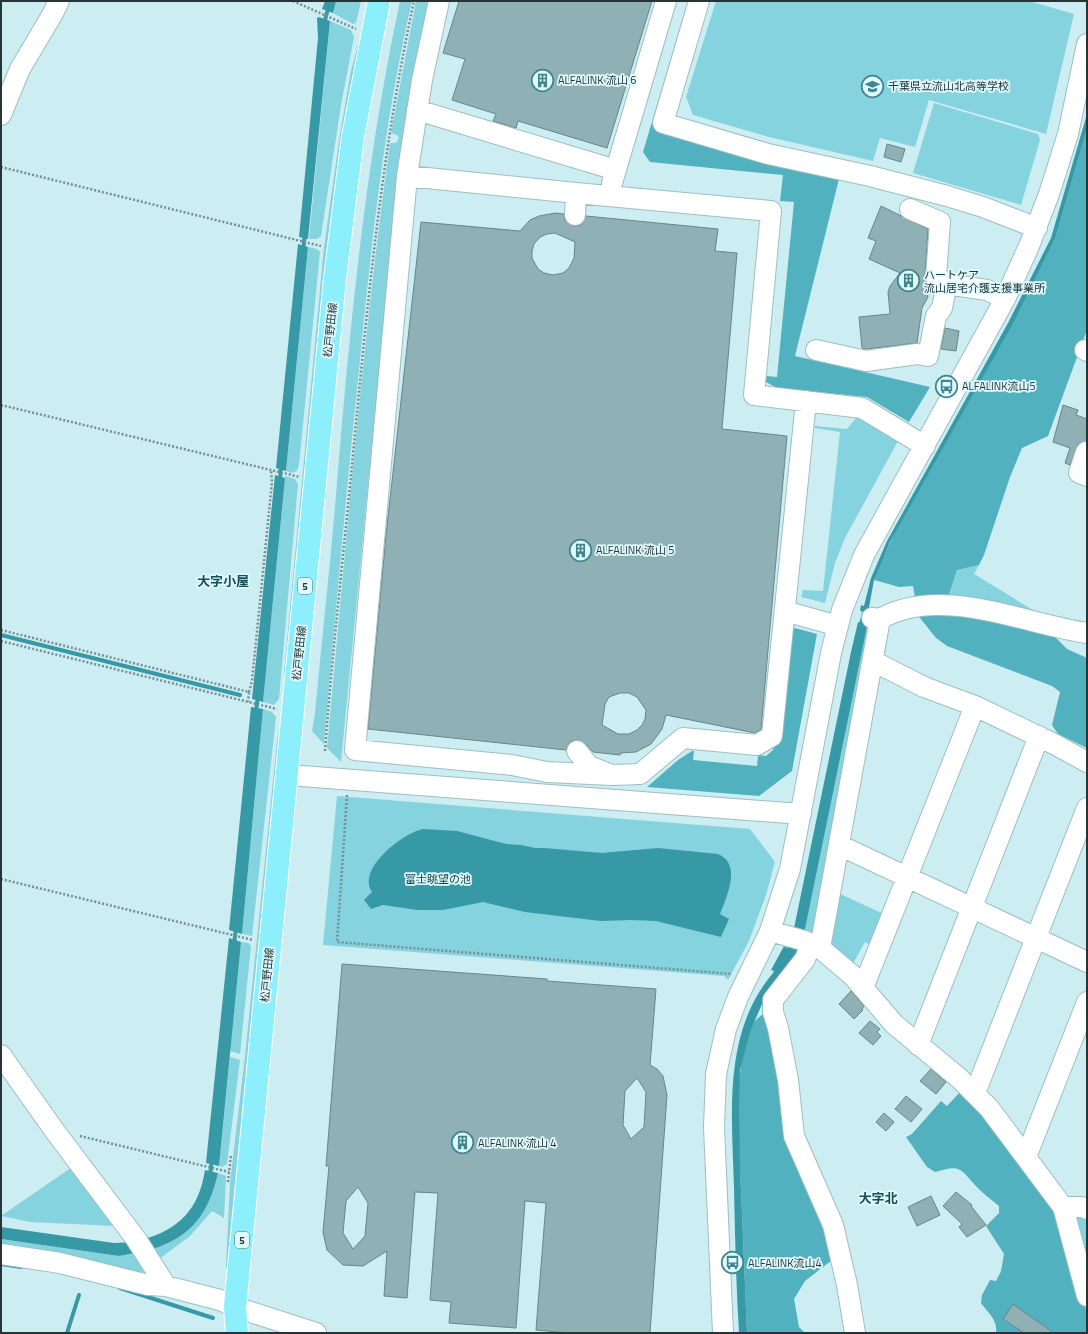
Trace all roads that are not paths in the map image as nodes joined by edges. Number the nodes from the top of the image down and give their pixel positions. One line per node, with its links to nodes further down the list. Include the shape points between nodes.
1 (59, 1): 8 (street, via 20,69)
2 (379, 1): 31 (main road, 松戸野田線 / 5, via 353,136 335,278)
3 (439, 1): 7 (street)
4 (666, 1): 9 (street)
5 (699, 1): 15 (street, via 663,123 768,154 947,196)
6 (1087, 44): 15 (street, via 1068,134)
7 (417, 110): 9 (street); 10 (street)
8 (1, 115)
9 (616, 170): 12 (street)
10 (407, 176): 11 (street); 32 (street, via 356,750 512,765 547,772)
11 (576, 193): 12 (street); 14 (street)
12 (608, 196): 19 (street, via 771,211 754,395)
13 (910, 209): 16 (street, via 940,222 936,277)
14 (575, 215)
15 (1037, 228): 17 (street)
16 (946, 284): 17 (street, via 987,290); 18 (street, via 928,356 917,354 866,361)
17 (1005, 299): 20 (street)
18 (816, 350)
19 (806, 401): 20 (street, via 862,408); 23 (street)
20 (924, 446): 24 (street, via 864,555)
21 (1086, 452): 22 (street, via 1079,473)
22 (1087, 476)
23 (785, 611): 24 (street); 32 (street, via 772,736 757,745 683,738 640,774)
24 (838, 626): 34 (street)
25 (1087, 633): 26 (street, via 974,608 915,607 876,619)
26 (873, 661): 27 (street, via 924,687); 35 (street)
27 (975, 706): 28 (street); 36 (street)
28 (1039, 736): 30 (street); 37 (street)
29 (577, 751): 32 (street, via 589,766)
30 (1087, 762)
31 (288, 775): 34 (street); 52 (main road, 松戸野田線 / 5)
32 (612, 775)
33 (1087, 808): 39 (street)
34 (801, 814): 38 (street, via 790,869)
35 (838, 845): 36 (street); 40 (street)
36 (908, 876): 37 (street); 42 (street)
37 (972, 908): 39 (street); 44 (street)
38 (770, 931): 40 (street); 56 (street, via 738,997 726,1029 714,1088)
39 (1036, 938): 41 (street); 46 (street)
40 (806, 943): 42 (street, via 853,976); 57 (street, via 804,959 773,1000 773,1012 787,1074 794,1136 833,1225)
41 (1087, 962)
42 (863, 988): 44 (street, via 894,1024)
43 (1087, 1002): 47 (street)
44 (918, 1045): 46 (street)
45 (1, 1055): 50 (street, via 141,1246)
46 (975, 1093): 47 (street)
47 (1026, 1157): 48 (street)
48 (1080, 1205): 51 (street)
49 (1, 1254): 50 (street, via 60,1262 148,1285)
50 (166, 1286): 52 (street, via 220,1300)
51 (1087, 1292)
52 (235, 1307): 53 (main road, 松戸野田線 / 5); 54 (main road, 松戸野田線 / 5); 55 (street)
53 (227, 1333)
54 (237, 1333)
55 (316, 1333)
56 (723, 1333)
57 (855, 1333)

